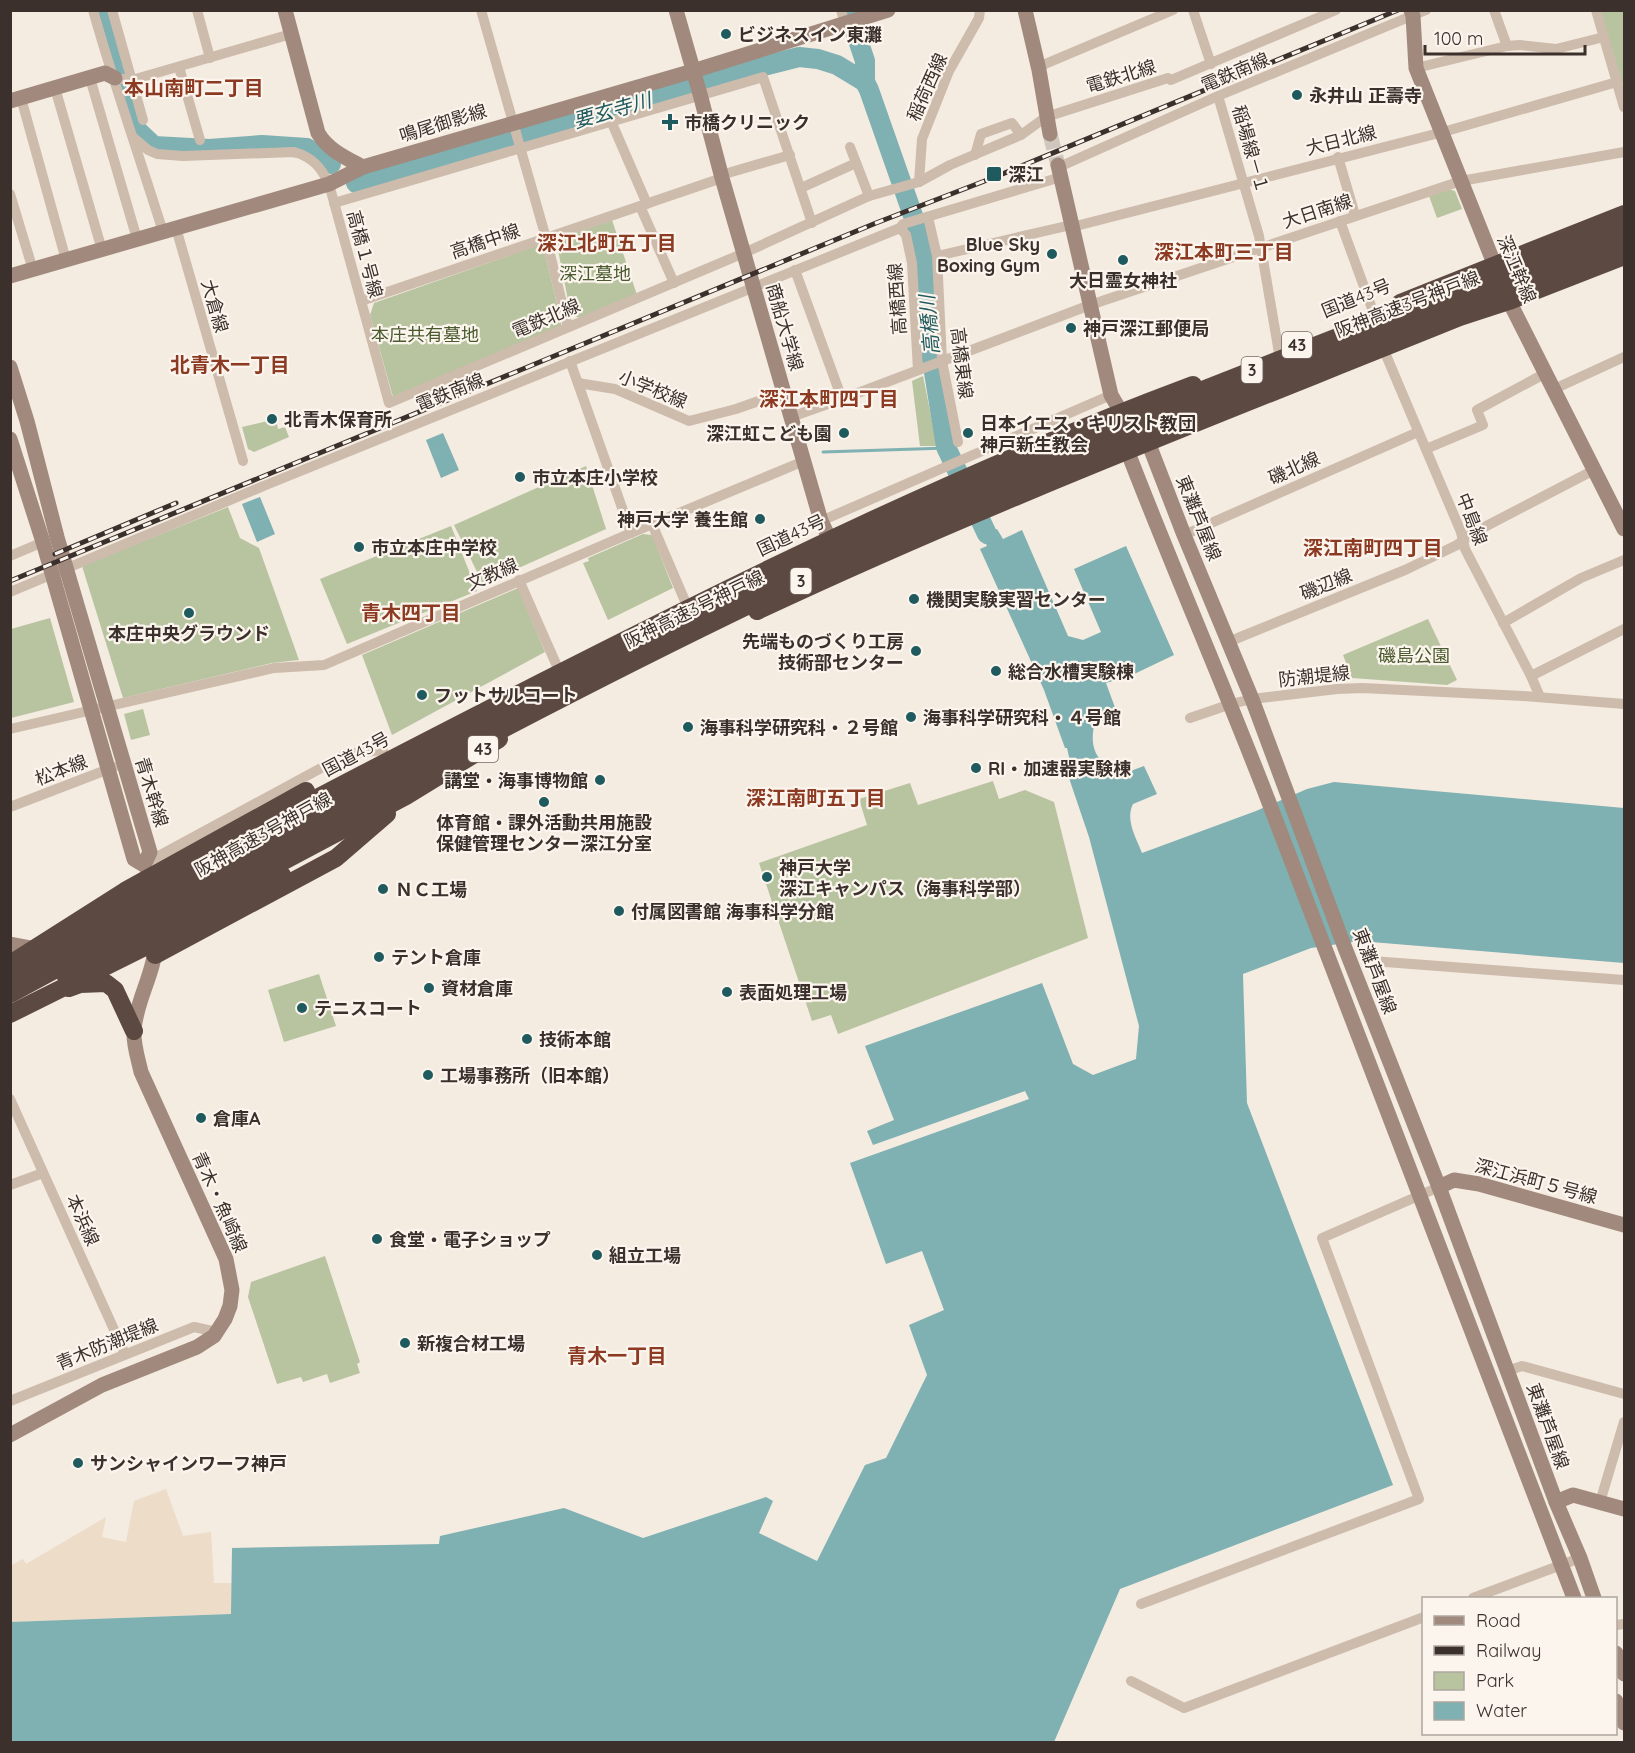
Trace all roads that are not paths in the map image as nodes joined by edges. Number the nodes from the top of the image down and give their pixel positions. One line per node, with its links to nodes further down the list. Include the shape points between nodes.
1 (93, 10): 26 (street)
2 (112, 10): 26 (street)
3 (197, 10): 20 (street)
4 (285, 10): 17 (street)
5 (481, 10): 39 (street)
6 (676, 10): 28 (street, 商船大学線)
7 (888, 10): 16 (street, 鳴尾御影線)
8 (980, 10): 52 (street, 稲荷西線, via 949,71 922,139)
9 (1025, 10): 23 (street)
10 (1173, 10): 23 (street)
11 (1193, 10): 21 (street)
12 (1336, 10): 21 (street, 電鉄北線)
13 (1494, 10): 19 (street)
14 (1596, 10): 18 (street)
15 (1416, 12): 24 (street, 深江幹線); 30 (street, 電鉄南線)
16 (848, 19): 28 (street, 鳴尾御影線)
17 (291, 34): 20 (street); 48 (street, via 318,133 336,152)
18 (1604, 37): 19 (street, via 1556,49); 27 (street)
19 (1507, 46): 24 (street)
20 (210, 58): 22 (street)
21 (1211, 64): 33 (street, 電鉄北線, via 1171,80)
22 (179, 67): 26 (street); 41 (street)
23 (1038, 67): 33 (street)
24 (1416, 68): 36 (street, 深江幹線)
25 (90, 78): 26 (street, via 105,74); 29 (street); 70 (street)
26 (122, 79): 34 (street); 40 (street, 大倉線)
27 (1617, 82): 32 (street); 36 (street, 大日北線)
28 (697, 83): 35 (street, 鳴尾御影線); 39 (street, 鳴尾御影線); 44 (street, via 763,77); 50 (street, 商船大学線)
29 (55, 88): 31 (street); 73 (street)
30 (1218, 96): 49 (street, 電鉄南線); 53 (street, 稲場線－１)
31 (16, 99): 77 (street)
32 (1624, 107)
33 (1046, 117): 37 (street); 38 (street, 電鉄北線)
34 (143, 120)
35 (611, 121): 39 (street, 鳴尾御影線); 59 (street)
36 (1443, 132): 46 (street, 大日北線); 51 (street, 深江幹線)
37 (1050, 134)
38 (1021, 135): 45 (street, 電鉄北線); 45 (street, via 1012,123 981,134)
39 (518, 137): 48 (street, 鳴尾御影線); 58 (street, 鳴尾御影線); 69 (street)
40 (134, 138): 54 (street, 高橋１号線, via 157,154 307,155); 68 (street, 大倉線)
41 (200, 140)
42 (850, 147): 47 (street)
43 (1624, 152): 51 (street, 大日南線)
44 (790, 155): 50 (street, 高橋中線); 55 (street)
45 (975, 155): 52 (street, 電鉄北線)
46 (1338, 157): 53 (street, 大日北線); 61 (street)
47 (856, 163): 55 (street); 57 (street)
48 (363, 167): 54 (street, 鳴尾御影線)
49 (1058, 174): 62 (street, 電鉄南線); 67 (street); 75 (street, via 936,218)
50 (721, 176): 59 (street, 高橋中線); 74 (street, 商船大学線)
51 (1461, 181): 61 (street, 大日南線); 78 (street, 深江幹線)
52 (918, 182): 57 (street, 電鉄北線)
53 (1243, 183): 67 (street, 大日北線); 72 (street, 稲場線－１)
54 (329, 184): 58 (street, 高橋１号線); 68 (street, 鳴尾御影線)
55 (801, 188): 64 (street)
56 (10, 194): 79 (street)
57 (869, 196): 64 (street, 電鉄北線)
58 (334, 203): 84 (street, 高橋１号線)
59 (644, 205): 69 (street, 高橋中線); 82 (street)
60 (1624, 214): 78 (highway, 国道43号 / 43)
61 (1355, 215): 63 (street, 大日南線)
62 (925, 218): 66 (street, 電鉄南線); 75 (street, 高橋東線)
63 (1340, 221): 72 (street, 大日南線); 87 (street)
64 (813, 223): 74 (street, 電鉄北線)
65 (1624, 225): 160 (highway, 阪神高速3号神戸線 / 3, bridge, via 1187,396 1021,464 885,526 594,666)
66 (901, 226): 80 (street, 電鉄南線); 95 (street, 高橋西線, via 912,263)
67 (1072, 226): 75 (street, 大日北線); 86 (street)
68 (169, 230): 70 (street, 鳴尾御影線); 112 (street, 大倉線)
69 (546, 238): 84 (street, 高橋中線); 88 (street)
70 (137, 239): 73 (street, 鳴尾御影線)
71 (1624, 241): 162 (highway, 阪神高速3号神戸線 / 3, bridge, via 1027,478 715,621 599,679)
72 (1261, 246): 86 (street, 大日南線); 90 (street, 稲場線－１)
73 (102, 250): 77 (street, 鳴尾御影線)
74 (744, 253): 82 (street, 電鉄北線); 83 (street, 商船大学線)
75 (939, 256): 93 (street, 高橋東線)
76 (1624, 256): 85 (highway, 43)
77 (66, 260): 79 (street, 鳴尾御影線)
78 (1494, 265): 85 (street, 深江幹線); 87 (highway, 国道43号 / 43)
79 (33, 270): 81 (street, 鳴尾御影線)
80 (795, 270): 83 (street, 電鉄南線); 101 (street)
81 (10, 276)
82 (674, 283): 88 (street, 電鉄北線)
83 (753, 287): 92 (street, 電鉄南線); 99 (street, 商船大学線)
84 (361, 301): 102 (street, 高橋１号線)
85 (1509, 301): 89 (highway, 43); 96 (street, 深江幹線)
86 (1090, 305): 93 (street, 大日南線); 100 (street)
87 (1374, 314): 90 (highway, 国道43号 / 43)
88 (568, 327): 102 (street, 電鉄北線)
89 (1383, 348): 105 (street, 中島線); 108 (highway, 43)
90 (1279, 353): 103 (highway, 国道43号 / 43)
91 (1624, 357): 98 (street)
92 (570, 361): 97 (street); 126 (street, 電鉄南線)
93 (941, 362): 95 (street, 大日南線); 107 (street, 高橋東線)
94 (10, 367): 126 (street, 青木幹線)
95 (919, 370): 101 (street, 大日南線)
96 (1544, 374): 98 (street, 深江幹線); 109 (street, via 1477,410 1484,425)
97 (578, 383): 99 (street, 小学校線, via 615,389 689,421); 119 (street)
98 (1552, 390): 114 (street, 深江幹線)
99 (784, 392): 104 (street, 商船大学線)
100 (1112, 395): 103 (street); 111 (street)
101 (842, 399): 104 (street, 大日南線)
102 (389, 403)
103 (1121, 412): 108 (street, 東灘芦屋線); 110 (street, 東灘芦屋線); 115 (highway, 国道43号 / 43)
104 (791, 417): 113 (street, 商船大学線)
105 (1418, 432): 109 (street, 中島線); 120 (street, 磯北線)
106 (10, 439): 123 (street, 青木幹線)
107 (958, 442)
108 (1148, 442): 110 (highway, 43); 120 (street, 東灘芦屋線)
109 (1426, 449): 122 (street, 中島線)
110 (1127, 450): 127 (highway, 43); 139 (street, 東灘芦屋線)
111 (965, 458): 115 (street); 116 (street)
112 (243, 461)
113 (804, 461): 116 (street, 商船大学線); 117 (street, 文教線)
114 (1594, 470): 118 (street, 深江幹線); 122 (street, 磯辺線)
115 (971, 476): 121 (highway, 国道43号 / 43)
116 (821, 521): 121 (street, 商船大学線)
117 (652, 524): 119 (street, 文教線); 131 (street)
118 (1624, 529)
119 (631, 533): 129 (street, 文教線)
120 (1184, 535): 134 (street, 東灘芦屋線)
121 (831, 539): 127 (street, 商船大学線); 131 (highway, 国道43号 / 43)
122 (1463, 540): 132 (street, 中島線); 134 (street, 磯辺線, via 1405,570)
123 (43, 542): 124 (street); 128 (street, 青木幹線)
124 (10, 556)
125 (1624, 560): 132 (street, via 1576,581)
126 (66, 568): 128 (street, 電鉄南線); 141 (street, 青木幹線)
127 (843, 571): 149 (highway, 43, via 616,676 521,726)
128 (52, 575): 130 (street, 電鉄南線); 142 (street, 青木幹線)
129 (519, 580): 135 (street); 141 (street, 文教線, via 324,665 274,668)
130 (10, 592)
131 (688, 609): 135 (highway, 国道43号 / 43)
132 (1503, 623): 136 (street, 中島線)
133 (1624, 629): 136 (street)
134 (1228, 642): 138 (street, 東灘芦屋線)
135 (560, 673): 145 (highway, 国道43号 / 43)
136 (1532, 676): 137 (street, 中島線)
137 (1540, 697): 138 (street, 防潮堤線, via 1362,687); 140 (street, 防潮堤線)
138 (1252, 699): 139 (street, 防潮堤線); 167 (street, 東灘芦屋線)
139 (1231, 704): 143 (street, 防潮堤線); 168 (street, 東灘芦屋線)
140 (1624, 704)
141 (107, 708): 142 (street, 文教線); 147 (street, 青木幹線)
142 (90, 711): 144 (street, 文教線); 148 (street, 青木幹線)
143 (1190, 717)
144 (10, 729)
145 (419, 745): 146 (highway); 152 (highway, 国道43号 / 43)
146 (383, 750): 151 (street, via 347,754); 158 (highway, bridge, via 125,891)
147 (123, 764): 148 (street, 松本線); 151 (street, 青木幹線, via 150,852)
148 (107, 770): 150 (street, 松本線); 151 (street, 青木幹線, via 134,859)
149 (406, 796): 153 (highway, 43); 156 (highway, via 336,858); 162 (highway, bridge, via 282,875 169,935)
150 (10, 807)
151 (144, 865): 152 (street, 青木・魚崎線)
152 (150, 888): 153 (street, 青木・魚崎線); 155 (highway, 国道43号 / 43)
153 (157, 929): 156 (street, 青木・魚崎線); 162 (highway, 43)
154 (10, 944): 155 (street)
155 (45, 951): 159 (highway, 国道43号 / 43)
156 (155, 955): 163 (street, 青木・魚崎線)
157 (1372, 961): 161 (street)
158 (10, 964)
159 (10, 970)
160 (10, 977)
161 (1624, 980)
162 (11, 1005): 163 (highway, via 80,984 106,983 115,990)
163 (134, 1031): 170 (street, 青木・魚崎線, via 141,1072 226,1259 232,1290 230,1306)
164 (10, 1099): 165 (street, 本浜線)
165 (43, 1173): 166 (street); 171 (street, 本浜線)
166 (10, 1185)
167 (1439, 1187): 168 (street); 169 (street, 深江浜町５号線, via 1454,1180 1479,1184); 172 (street, 東灘芦屋線)
168 (1420, 1196): 181 (street, 東灘芦屋線); 185 (street, via 1322,1238 1419,1499)
169 (1624, 1224)
170 (217, 1332): 171 (street, 青木防潮堤線, via 194,1327); 176 (street, 青木・魚崎線, via 197,1347 102,1385)
171 (125, 1354): 174 (street, 青木防潮堤線)
172 (1507, 1371): 173 (street, via 1522,1366); 177 (street, 東灘芦屋線)
173 (1624, 1394)
174 (10, 1401)
175 (1624, 1422): 178 (street)
176 (10, 1435)
177 (1556, 1502): 178 (street, via 1573,1495); 180 (street, 東灘芦屋線)
178 (1600, 1502): 179 (street)
179 (1624, 1509)
180 (1580, 1558): 181 (street); 184 (street, 東灘芦屋線)
181 (1561, 1565): 182 (street); 183 (street, 東灘芦屋線)
182 (1478, 1597)
183 (1573, 1597)
184 (1593, 1597)
185 (1141, 1604)
186 (1422, 1618): 189 (street, via 1185,1708)
187 (1617, 1656): 188 (street)
188 (1624, 1674)
189 (1131, 1681)
190 (1617, 1704): 191 (street)
191 (1624, 1723)

